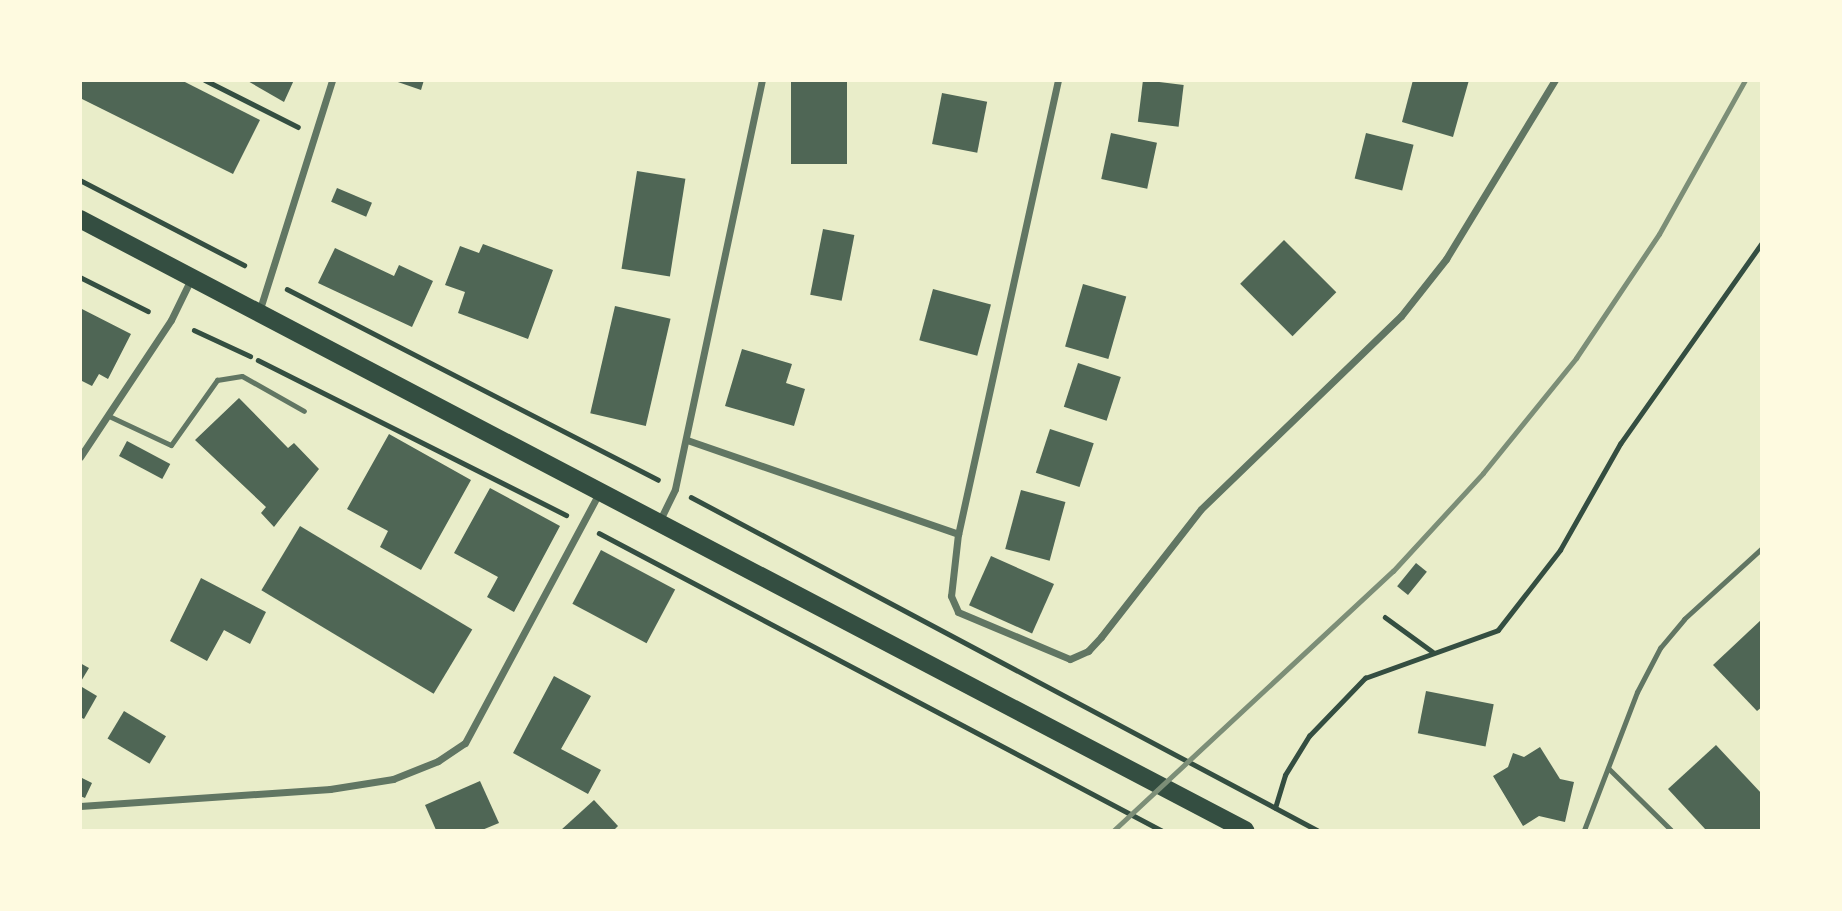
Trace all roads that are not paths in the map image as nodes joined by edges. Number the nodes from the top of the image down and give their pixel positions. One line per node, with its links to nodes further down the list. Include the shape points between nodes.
1 (332, 80): 7 (street)
2 (762, 80): 10 (street)
3 (1058, 80): 14 (street)
4 (1555, 80): 14 (street, via 1446,259 1401,316 1201,509 1088,650 1070,659 958,612 951,596)
5 (80, 219): 6 (main road)
6 (192, 278): 7 (main road); 9 (street)
7 (259, 312): 12 (main road)
8 (304, 411): 9 (lane, via 242,376 217,380 171,445)
9 (111, 417): 11 (street)
10 (687, 440): 13 (street, via 675,489); 14 (street)
11 (80, 457)
12 (601, 489): 13 (main road); 17 (street, via 464,743 438,761 393,779 330,789)
13 (660, 520): 18 (main road)
14 (958, 534)
15 (1762, 548): 16 (lane, via 1684,619 1660,648 1637,692)
16 (1608, 768): 19 (lane); 20 (lane)
17 (80, 806)
18 (1245, 831)
19 (1584, 831)
20 (1671, 831)

